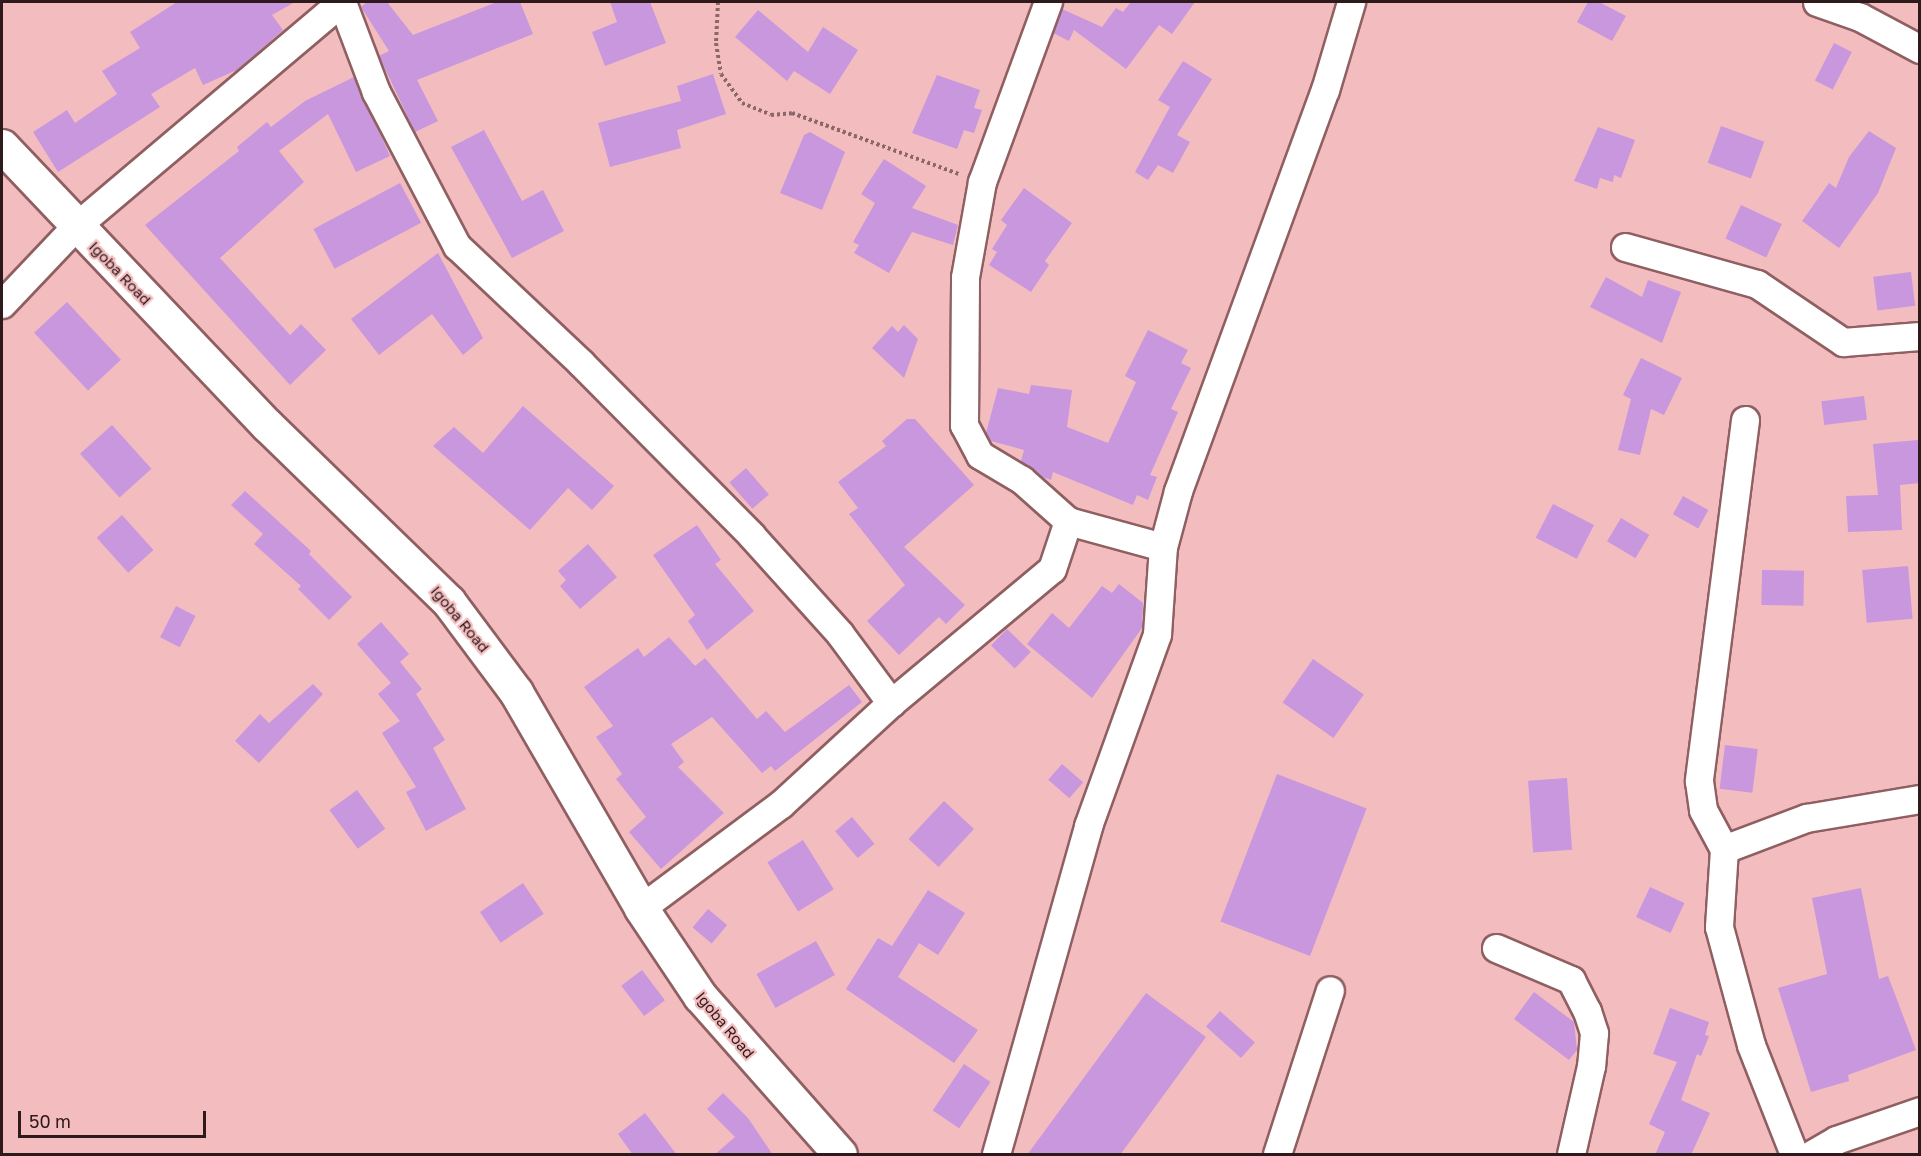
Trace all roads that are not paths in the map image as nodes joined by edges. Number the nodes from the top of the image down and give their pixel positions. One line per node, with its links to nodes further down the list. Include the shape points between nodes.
1 (341, 2): 7 (street); 14 (street, via 376,92 457,246 581,363 751,535 840,634)
2 (1048, 2): 12 (street, via 982,182 965,277 964,425 980,455 1022,480)
3 (1351, 2): 13 (street, via 1325,90 1214,386)
4 (1817, 2): 5 (street, via 1860,17)
5 (1920, 49)
6 (2, 146): 7 (street, Igoba Road)
7 (75, 227): 9 (street); 17 (street, Igoba Road, via 268,426 449,602 516,692)
8 (1625, 246): 10 (street, via 1757,284 1843,342)
9 (2, 304)
10 (1920, 336)
11 (1745, 420): 16 (street, via 1699,781 1703,810)
12 (1068, 520): 13 (street); 14 (street, via 1052,569 1040,584)
13 (1163, 547): 22 (street, via 1157,634 1088,826)
14 (891, 703): 17 (street, via 781,804)
15 (1920, 799): 16 (street, via 1806,818)
16 (1724, 849): 25 (street, via 1719,927 1751,1045)
17 (641, 908): 21 (street, Igoba Road, via 700,996)
18 (1496, 948): 24 (street, via 1571,981 1587,1011 1594,1033 1591,1066)
19 (1330, 990): 23 (street)
20 (1920, 1111): 26 (street, via 1836,1140)
21 (840, 1155)
22 (996, 1155)
23 (1277, 1155)
24 (1570, 1155)
25 (1794, 1155)
26 (1812, 1155)

